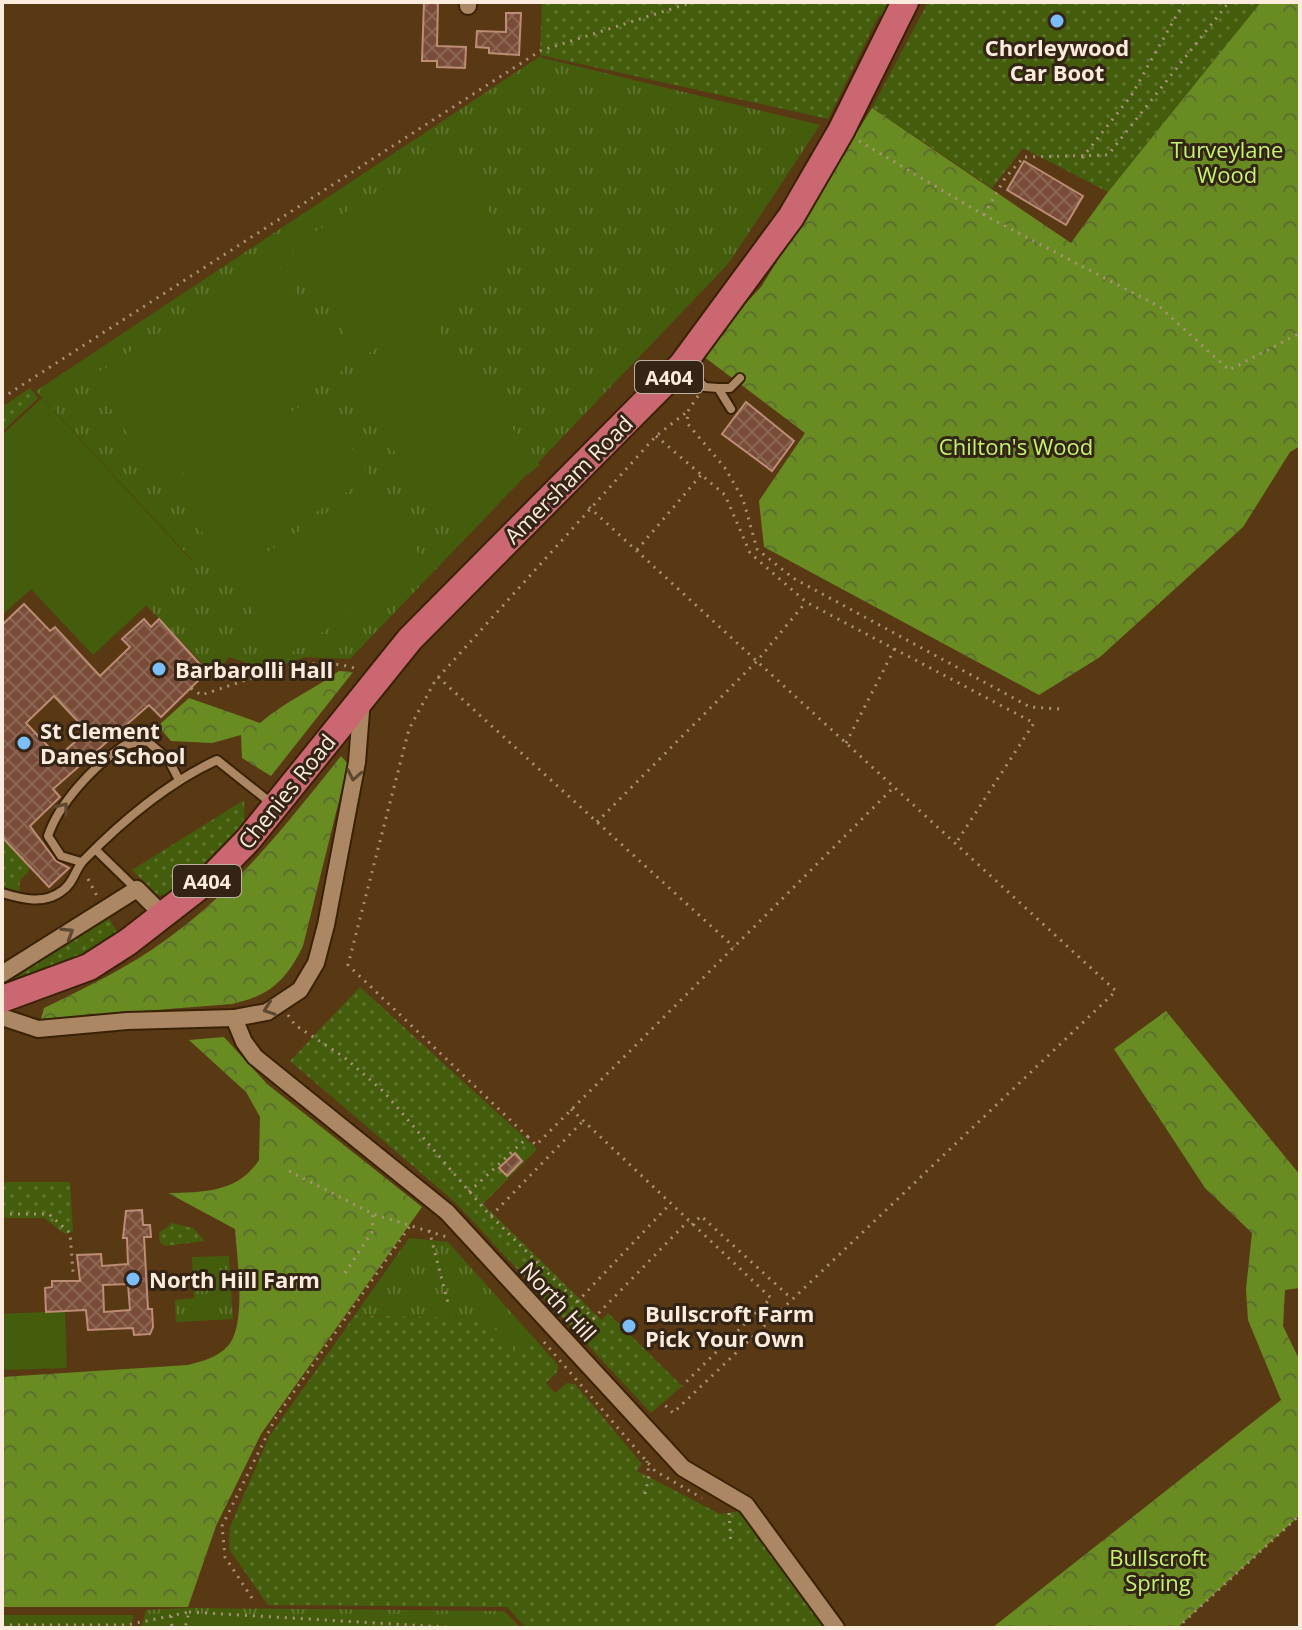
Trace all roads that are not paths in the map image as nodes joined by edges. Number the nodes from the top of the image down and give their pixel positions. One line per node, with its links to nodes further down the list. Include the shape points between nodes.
1 (905, 2): 2 (main road, Amersham Road / A404, via 791,217)
2 (682, 365): 4 (lane, via 705,387); 6 (main road, Amersham Road / A404, via 410,639)
3 (740, 378): 4 (lane, via 730,388)
4 (718, 388): 5 (lane)
5 (731, 409)
6 (369, 688): 8 (main road, Chenies Road / A404); 17 (street, one-way to 17, via 316,963 300,990 281,1005)
7 (178, 778): 8 (lane, via 217,760); 9 (lane); 10 (lane, one-way to 7, via 61,856 48,836 53,821 123,745 147,741 168,759)
8 (274, 806): 13 (main road, Chenies Road / A404, via 213,876)
9 (96, 850): 10 (lane); 11 (lane)
10 (81, 862): 12 (lane, via 62,892 43,900)
11 (137, 889): 13 (street); 14 (street, one-way to 11)
12 (2, 893)
13 (163, 915): 15 (main road, Chenies Road / A404, via 89,967)
14 (2, 974)
15 (2, 999)
16 (2, 1017): 17 (street, via 38,1029)
17 (234, 1018): 18 (street, North Hill, via 255,1057 447,1212 683,1468 746,1505)
18 (836, 1628)

